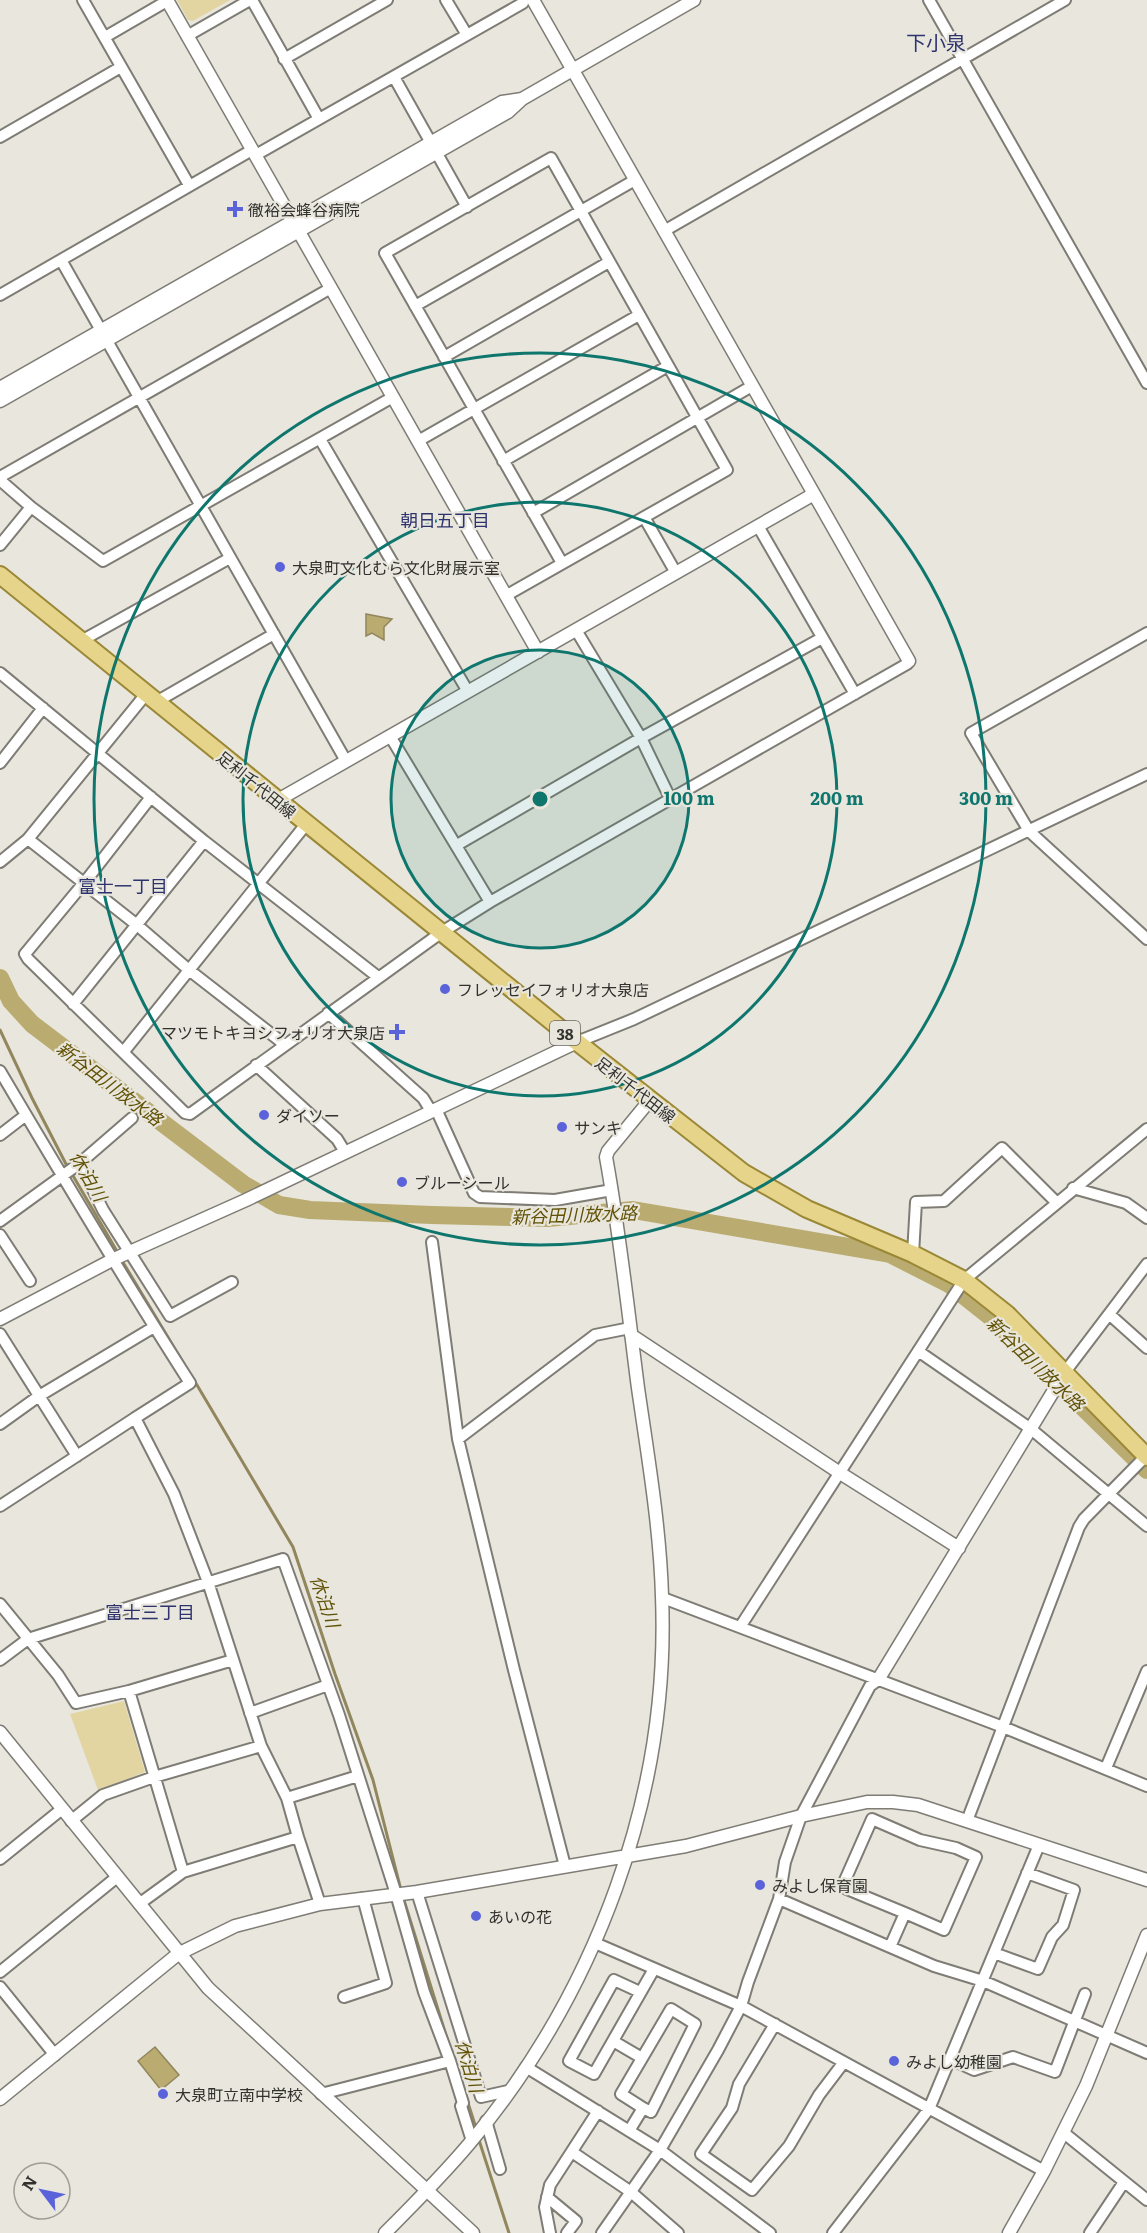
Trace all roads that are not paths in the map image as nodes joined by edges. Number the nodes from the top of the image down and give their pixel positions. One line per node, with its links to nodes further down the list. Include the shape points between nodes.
1 (83, 0): 12 (street)
2 (167, 0): 11 (street); 12 (street)
3 (251, 0): 11 (street); 13 (street)
4 (387, 0): 13 (street)
5 (446, 0): 10 (street)
6 (694, 0): 16 (street)
7 (929, 0): 14 (street)
8 (1065, 0): 14 (street)
9 (528, 1): 10 (street); 16 (street)
10 (467, 35): 17 (street)
11 (187, 36): 21 (street)
12 (105, 37): 15 (street)
13 (285, 59): 18 (street)
14 (961, 59): 27 (street); 37 (street)
15 (121, 67): 19 (street); 23 (street)
16 (572, 70): 20 (street, via 522,99 508,112); 22 (street)
17 (394, 77): 18 (street); 20 (street)
18 (319, 119): 21 (street)
19 (0, 137)
20 (434, 147): 24 (street); 26 (street)
21 (257, 151): 23 (street); 26 (street)
22 (635, 180): 25 (street); 27 (street)
23 (189, 185): 28 (street)
24 (467, 207): 25 (street, via 551,158); 32 (street, via 385,253)
25 (581, 212): 29 (street); 32 (street)
26 (296, 226): 30 (street); 34 (street)
27 (664, 231): 38 (street)
28 (61, 260): 31 (street); 34 (street)
29 (609, 262): 33 (street); 35 (street)
30 (331, 288): 40 (street); 41 (street)
31 (0, 294)
32 (415, 306): 35 (street)
33 (639, 315): 36 (street); 43 (street)
34 (104, 336): 39 (street); 40 (street); 42 (street)
35 (444, 357): 43 (street)
36 (668, 366): 44 (street); 47 (street)
37 (1147, 383)
38 (752, 386): 44 (street); 49 (street)
39 (0, 388)
40 (140, 397): 48 (street); 50 (street)
41 (393, 397): 45 (street); 46 (street)
42 (0, 401)
43 (474, 409): 46 (street); 47 (street)
44 (697, 417): 52 (street); 53 (street, via 727,470)
45 (320, 439): 50 (street); 69 (street)
46 (418, 441): 60 (street)
47 (503, 461): 52 (street)
48 (0, 478): 51 (street)
49 (814, 494): 54 (street); 67 (street)
50 (202, 505): 51 (street, via 103,561); 56 (street)
51 (31, 507): 55 (street)
52 (533, 513): 57 (street)
53 (644, 517): 57 (street); 58 (street)
54 (758, 526): 58 (street); 64 (street)
55 (0, 545)
56 (230, 558): 63 (street); 65 (street)
57 (562, 563): 60 (street)
58 (676, 573): 61 (street)
59 (0, 576): 65 (main road, 足利千代田線 / 38)
60 (507, 595): 66 (street)
61 (576, 630): 66 (street); 74 (street)
62 (1147, 633): 83 (street, via 972,733)
63 (274, 634): 71 (street); 76 (street)
64 (822, 638): 70 (street); 74 (street)
65 (81, 641): 71 (main road, 足利千代田線 / 38)
66 (538, 652): 69 (street)
67 (909, 661): 70 (street)
68 (0, 673): 72 (street)
69 (467, 690): 73 (street)
70 (855, 694): 80 (street)
71 (151, 698): 75 (street); 81 (main road, 足利千代田線 / 38)
72 (43, 708): 75 (street); 77 (street)
73 (390, 736): 76 (street); 86 (street)
74 (641, 738): 80 (street); 86 (street)
75 (99, 752): 79 (street); 84 (street)
76 (346, 761): 81 (street)
77 (0, 763)
78 (1147, 774): 83 (street)
79 (151, 797): 85 (street); 88 (street)
80 (670, 798): 90 (street)
81 (278, 800): 82 (main road, 足利千代田線 / 38)
82 (307, 823): 89 (street); 92 (main road, 足利千代田線 / 38)
83 (1029, 831): 93 (street); 98 (street)
84 (28, 839): 87 (street); 88 (street)
85 (204, 841): 89 (street); 91 (street)
86 (457, 845): 90 (street)
87 (0, 862)
88 (83, 883): 91 (street); 96 (street, via 25,954)
89 (259, 883): 94 (street); 95 (street)
90 (490, 902): 92 (street)
91 (137, 925): 94 (street); 96 (street)
92 (442, 932): 95 (street); 98 (main road, 足利千代田線 / 38)
93 (1147, 939)
94 (189, 970): 99 (street); 100 (street)
95 (378, 977): 97 (street)
96 (73, 1004): 101 (street, via 185,1113 190,1114)
97 (328, 1013): 99 (street); 104 (street)
98 (577, 1042): 103 (main road, 足利千代田線 / 38); 104 (street)
99 (283, 1046): 101 (street)
100 (125, 1050)
101 (256, 1065): 109 (street, via 337,1139)
102 (0, 1071): 105 (street)
103 (650, 1100): 113 (street, via 608,1151); 119 (main road, 足利千代田線 / 38, via 744,1173 807,1209)
104 (434, 1110): 109 (street); 113 (street, via 474,1193 480,1197 555,1200)
105 (26, 1115): 108 (street); 111 (street)
106 (132, 1118): 110 (street)
107 (1147, 1129): 112 (street)
108 (0, 1135)
109 (345, 1152): 120 (street)
110 (80, 1163): 111 (street); 120 (street)
111 (63, 1174): 116 (street); 120 (street)
112 (1073, 1188): 114 (street); 115 (street, via 1126,1203)
113 (612, 1190): 128 (street)
114 (1056, 1202): 119 (street, via 1002,1148 944,1202 916,1202); 122 (street)
115 (1147, 1218)
116 (0, 1221)
117 (0, 1235): 123 (street)
118 (432, 1242): 137 (street)
119 (913, 1254): 122 (main road, 足利千代田線 / 38)
120 (121, 1256): 124 (street, via 171,1316); 126 (street); 127 (street)
121 (1147, 1264): 125 (street)
122 (964, 1280): 131 (street); 132 (main road, 足利千代田線 / 38, via 1007,1314)
123 (30, 1281)
124 (232, 1282)
125 (1109, 1314): 130 (street); 132 (street)
126 (0, 1319)
127 (154, 1327): 133 (street); 134 (street, via 190,1383)
128 (631, 1331): 137 (street, via 595,1335); 140 (street); 146 (street)
129 (0, 1334): 133 (street)
130 (1147, 1348)
131 (918, 1352): 136 (street); 140 (street)
132 (1063, 1375): 136 (street); 139 (main road, 足利千代田線 / 38)
133 (39, 1396): 135 (street); 138 (street)
134 (135, 1418): 138 (street); 145 (street, via 174,1494)
135 (0, 1424)
136 (1031, 1429): 141 (street); 144 (street)
137 (458, 1439): 173 (street)
138 (77, 1456): 142 (street)
139 (1145, 1457): 141 (street)
140 (840, 1473): 144 (street); 148 (street)
141 (1109, 1494): 143 (street); 157 (street, via 1079,1527)
142 (0, 1506)
143 (1147, 1526)
144 (959, 1548): 153 (street)
145 (208, 1582): 149 (street); 151 (street); 154 (street, via 283,1559)
146 (663, 1598): 148 (street); 171 (street, via 660,1691 642,1805)
147 (0, 1604): 149 (street)
148 (740, 1628): 153 (street)
149 (28, 1639): 150 (street); 155 (street, via 76,1703)
150 (0, 1660)
151 (233, 1660): 155 (street); 156 (street)
152 (1147, 1671): 160 (street)
153 (878, 1680): 157 (street); 166 (street, via 870,1686)
154 (328, 1685): 156 (street); 161 (street)
155 (129, 1691): 162 (street)
156 (250, 1713): 159 (street)
157 (1004, 1727): 160 (street); 168 (street)
158 (3, 1741): 165 (street)
159 (261, 1746): 162 (street); 164 (street)
160 (1106, 1768): 163 (street)
161 (358, 1776): 164 (street); 179 (street)
162 (154, 1777): 167 (street, via 104,1795); 174 (street)
163 (1147, 1786)
164 (287, 1798): 169 (street)
165 (62, 1809): 167 (street); 172 (street)
166 (801, 1816): 168 (street, via 867,1802 893,1802 918,1805); 171 (street, via 717,1839); 181 (street, via 785,1862)
167 (71, 1821): 176 (street)
168 (967, 1821): 170 (street)
169 (298, 1837): 174 (street); 183 (street)
170 (1039, 1845): 175 (street); 177 (street)
171 (628, 1857): 173 (street); 186 (street)
172 (0, 1859)
173 (565, 1866): 178 (street)
174 (183, 1872): 182 (street)
175 (1027, 1873): 188 (street); 188 (street, via 1074,1890 1063,1925 1052,1937 1038,1970)
176 (117, 1877): 182 (street); 191 (street)
177 (1147, 1880)
178 (413, 1892): 179 (street); 209 (street, via 481,2097)
179 (396, 1894): 180 (street); 206 (street, via 424,1992)
180 (363, 1898): 183 (street); 196 (street, via 386,1983)
181 (779, 1899): 187 (street); 197 (street)
182 (139, 1904): 189 (street)
183 (320, 1904): 189 (street, via 235,1926)
184 (905, 1912): 184 (street, via 842,1887 872,1820 976,1857 945,1930); 187 (street)
185 (1147, 1935): 200 (street)
186 (595, 1943): 190 (street); 208 (street)
187 (890, 1947): 192 (street)
188 (994, 1953): 192 (street)
189 (178, 1954): 203 (street); 210 (street, via 208,1988)
190 (654, 1969): 194 (street); 197 (street)
191 (0, 1972)
192 (982, 1981): 198 (street); 205 (street)
193 (0, 1987): 203 (street)
194 (640, 1992): 201 (street); 201 (street, via 614,1980 569,2061 594,2074)
195 (1085, 1994): 198 (street)
196 (344, 1997)
197 (741, 2006): 199 (street); 219 (street)
198 (1075, 2022): 200 (street); 205 (street, via 1055,2072 1012,2057 974,2070)
199 (775, 2024): 207 (street); 207 (street, via 739,2084 732,2108 701,2154 752,2190 789,2146)
200 (1107, 2036): 202 (street); 217 (street)
201 (612, 2041): 204 (street)
202 (1147, 2054)
203 (55, 2055): 211 (street)
204 (642, 2058): 212 (street, via 621,2094); 212 (street, via 671,2009 695,2024 651,2112)
205 (950, 2059): 213 (street)
206 (450, 2061): 210 (street); 218 (street)
207 (844, 2062): 213 (street)
208 (526, 2067): 209 (street); 214 (street)
209 (508, 2091): 215 (street)
210 (321, 2094): 224 (street)
211 (0, 2099)
212 (643, 2108): 216 (street)
213 (929, 2109): 222 (street); 235 (street)
214 (598, 2111): 216 (street); 220 (street)
215 (484, 2123): 218 (street); 221 (street)
216 (629, 2131): 219 (street)
217 (1064, 2133): 222 (street); 223 (street)
218 (473, 2138): 224 (street)
219 (660, 2150): 225 (street); 234 (street)
220 (572, 2152): 225 (street); 226 (street, via 550,2185)
221 (500, 2169)
222 (1044, 2171): 236 (street)
223 (1125, 2182): 227 (street); 237 (street)
224 (427, 2192): 228 (street); 229 (street)
225 (631, 2192): 232 (street); 233 (street)
226 (547, 2197): 230 (street); 231 (street, via 576,2221)
227 (1147, 2200)
228 (385, 2233)
229 (472, 2233)
230 (550, 2233)
231 (567, 2233)
232 (602, 2233)
233 (678, 2233)
234 (770, 2233)
235 (833, 2233)
236 (1010, 2233)
237 (1090, 2233)

